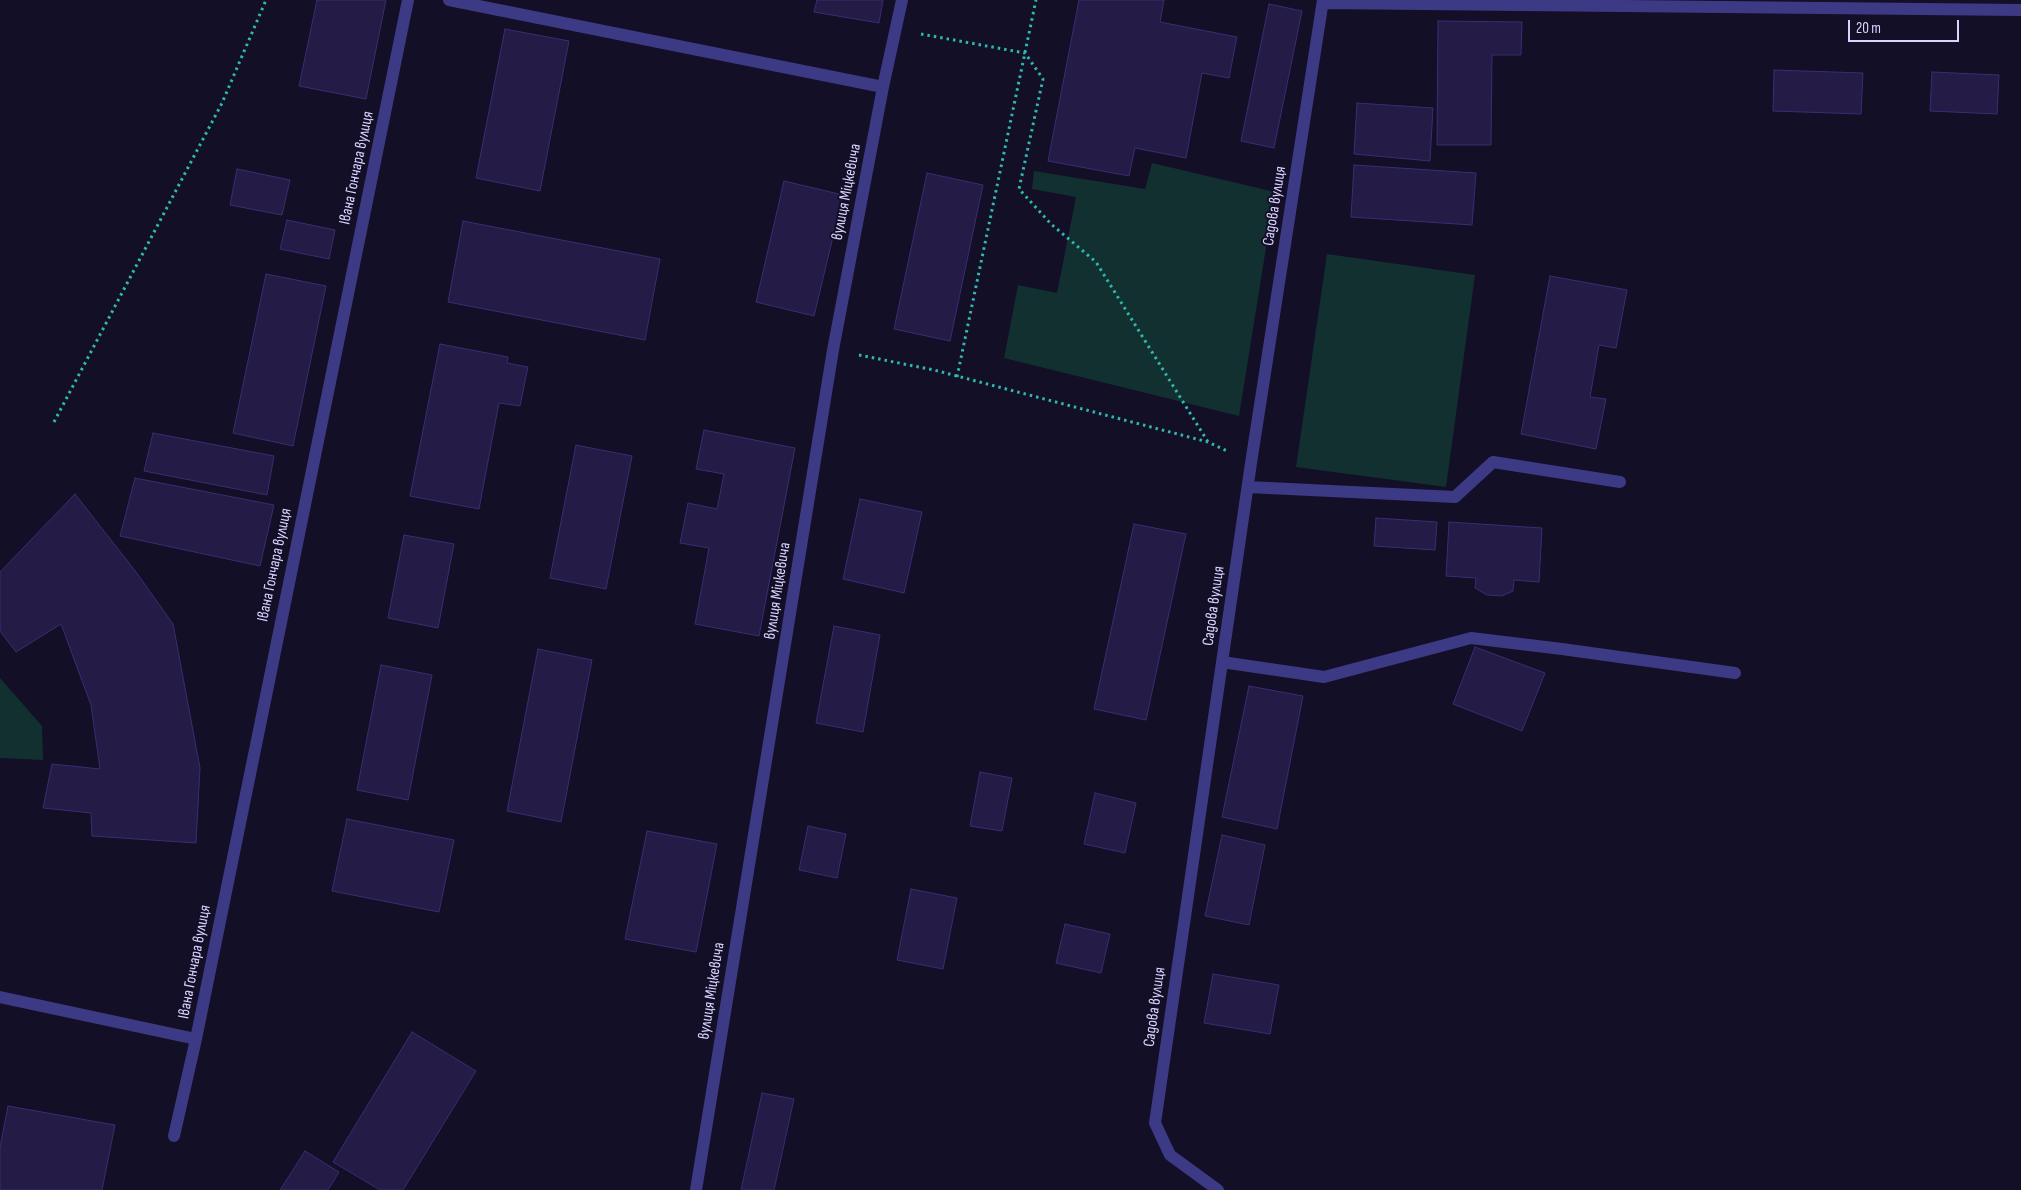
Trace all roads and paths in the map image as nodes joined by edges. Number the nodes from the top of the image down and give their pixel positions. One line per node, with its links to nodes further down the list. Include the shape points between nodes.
1 (266, 0): 13 (path, via 222,103)
2 (408, 0): 21 (street, Івана Гончара вулиця)
3 (449, 0): 10 (street)
4 (902, 0): 8 (street, вулиця Міцкевича)
5 (1036, 0): 9 (path)
6 (1323, 2): 7 (street); 15 (street, Садова вулиця)
7 (2021, 10)
8 (896, 28): 9 (path); 10 (street, вулиця Міцкевича)
9 (1025, 53): 12 (path); 14 (path, via 1043,79 1019,189 1052,224 1096,262)
10 (883, 87): 11 (street, вулиця Міцкевича)
11 (834, 350): 12 (path); 23 (street, вулиця Міцкевича)
12 (957, 377): 14 (path)
13 (54, 422)
14 (1208, 442): 15 (path)
15 (1251, 463): 17 (street, Садова вулиця)
16 (1620, 482): 17 (street, via 1493,462 1455,497)
17 (1248, 488): 18 (street, Садова вулиця)
18 (1222, 662): 19 (street, via 1324,677 1471,638); 24 (street, Садова вулиця, via 1155,1123 1170,1155)
19 (1735, 674)
20 (0, 997): 21 (street)
21 (196, 1039): 22 (street, Івана Гончара вулиця)
22 (174, 1136)
23 (696, 1190)
24 (1218, 1190)

